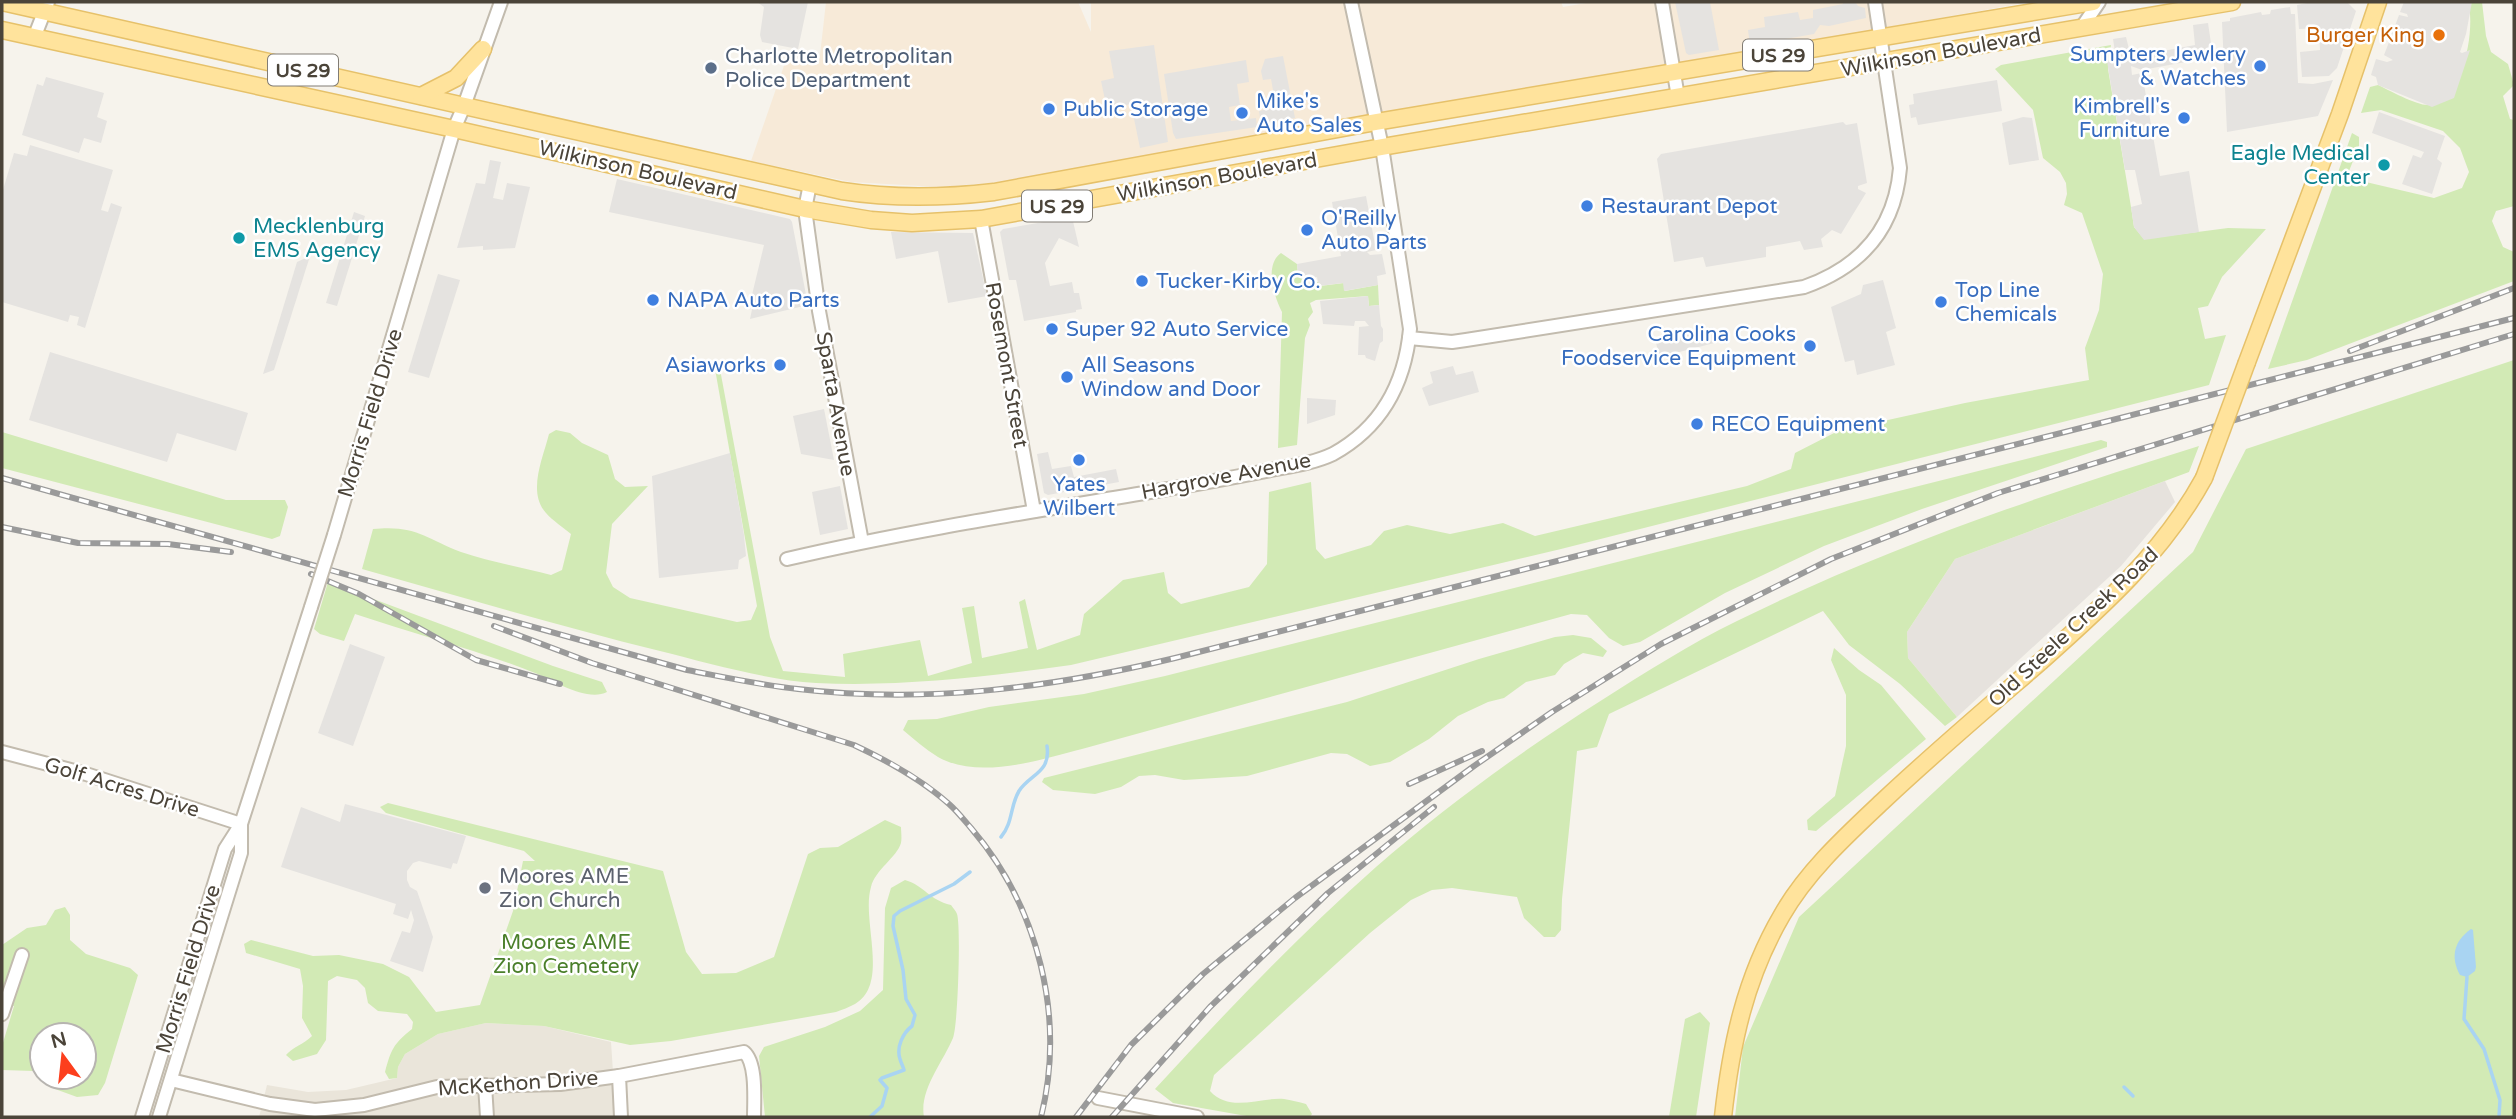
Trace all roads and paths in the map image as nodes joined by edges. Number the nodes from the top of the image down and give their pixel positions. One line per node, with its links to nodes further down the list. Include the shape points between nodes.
1 (2, 2): 10 (main road, Wilkinson Boulevard / US 29)
2 (501, 2): 15 (street, Morris Field Drive)
3 (1351, 2): 21 (street, Hargrove Avenue)
4 (1662, 2): 17 (street)
5 (1875, 2): 14 (street)
6 (2093, 2): 14 (main road, Wilkinson Boulevard / US 29)
7 (2099, 2): 11 (street)
8 (2378, 2): 46 (main road, Old Steele Creek Road, bridge, via 2204,478 2172,531 2125,583 1859,823 1802,886 1772,934 1749,985 1734,1038)
9 (2224, 3): 11 (main road, Wilkinson Boulevard / US 29)
10 (47, 7): 13 (street); 18 (main road, Wilkinson Boulevard / US 29)
11 (2082, 27): 16 (main road, Wilkinson Boulevard / US 29)
12 (2, 30): 13 (main road, Wilkinson Boulevard / US 29)
13 (34, 38): 22 (main road, Wilkinson Boulevard / US 29)
14 (1881, 38): 16 (street); 17 (main road, Wilkinson Boulevard / US 29)
15 (483, 49): 18 (main road, via 456,78); 20 (street, Morris Field Drive)
16 (1885, 62): 19 (main road, Wilkinson Boulevard / US 29); 27 (street, via 1900,168 1898,193 1876,237 1826,279 1804,287 1466,341)
17 (1674, 72): 19 (street); 21 (main road, Wilkinson Boulevard / US 29)
18 (421, 96): 20 (main road, Wilkinson Boulevard / US 29)
19 (1678, 97): 23 (main road, Wilkinson Boulevard / US 29)
20 (464, 106): 22 (street, Morris Field Drive); 24 (main road, Wilkinson Boulevard / US 29)
21 (1376, 122): 23 (street, Hargrove Avenue); 24 (main road, Wilkinson Boulevard / US 29, via 956,196 874,196)
22 (454, 129): 25 (main road, Wilkinson Boulevard / US 29); 32 (street, Morris Field Drive, bridge, via 334,535)
23 (1381, 147): 26 (main road, Wilkinson Boulevard / US 29); 27 (street, Hargrove Avenue, via 1407,300)
24 (810, 184): 25 (street, Sparta Avenue)
25 (804, 209): 26 (main road, Wilkinson Boulevard / US 29, via 905,223); 29 (street, Sparta Avenue)
26 (981, 219): 28 (street, Rosemont Street)
27 (1409, 338): 28 (street, Hargrove Avenue, via 1399,383 1387,404 1355,439 1332,454 1211,482)
28 (1034, 511): 29 (street, Hargrove Avenue)
29 (862, 542): 30 (street, Hargrove Avenue)
30 (787, 559)
31 (2, 752): 32 (street, Golf Acres Drive)
32 (241, 824): 36 (street, Morris Field Drive, via 242,853); 40 (street, Morris Field Drive, via 225,849)
33 (22, 955): 34 (street)
34 (2, 1014)
35 (619, 1076): 37 (street, McKethon Drive, via 561,1084); 43 (street); 44 (street, McKethon Drive, via 744,1052 750,1059)
36 (171, 1080): 39 (street, McKethon Drive); 41 (street, Morris Field Drive)
37 (485, 1085): 39 (street, McKethon Drive, via 437,1087); 42 (street)
38 (1098, 1098): 45 (street)
39 (315, 1114)
40 (142, 1117)
41 (159, 1117)
42 (487, 1117)
43 (621, 1117)
44 (754, 1117)
45 (1198, 1117)
46 (1723, 1117)

